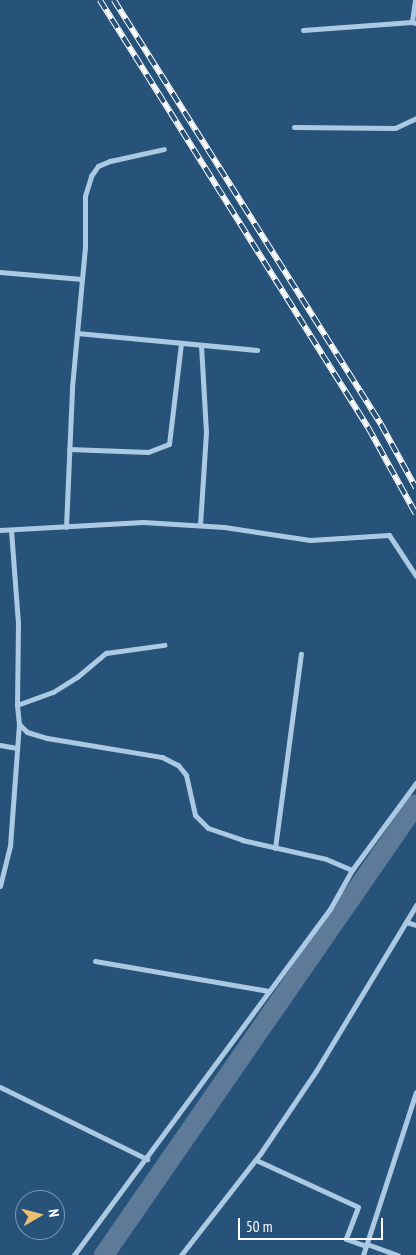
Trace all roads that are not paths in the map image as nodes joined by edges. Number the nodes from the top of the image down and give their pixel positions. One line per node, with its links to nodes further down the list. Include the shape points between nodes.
1 (415, 0): 2 (street)
2 (414, 23): 3 (street)
3 (303, 30)
4 (416, 118): 5 (street, via 396,128)
5 (294, 127)
6 (164, 149): 8 (street, via 110,161 98,166 91,176 86,196)
7 (0, 272): 8 (street)
8 (82, 279): 9 (street)
9 (77, 334): 10 (street); 13 (street)
10 (181, 343): 11 (street); 13 (street, via 169,444 148,452)
11 (201, 345): 12 (street); 14 (street, via 206,432)
12 (256, 350)
13 (69, 449): 15 (street)
14 (200, 526): 15 (street, via 143,522); 18 (street, via 310,540 390,535)
15 (66, 527): 17 (street)
16 (0, 530): 17 (street)
17 (11, 530): 21 (street, via 18,624)
18 (416, 576)
19 (164, 645): 21 (street, via 106,653 78,677 53,692)
20 (302, 654): 26 (street)
21 (17, 704): 22 (street)
22 (19, 724): 24 (street); 26 (street, via 28,732 47,738 162,757 178,765 186,775 195,815 208,828)
23 (0, 746): 24 (street)
24 (18, 748): 28 (street, via 10,846)
25 (416, 783): 27 (street)
26 (275, 848): 27 (street, via 326,859)
27 (352, 870): 33 (street, via 330,909)
28 (0, 886)
29 (416, 905): 30 (street)
30 (406, 922): 31 (street); 37 (street, via 316,1071)
31 (416, 925)
32 (95, 961): 33 (street)
33 (268, 991): 36 (street)
34 (0, 1087): 36 (street)
35 (416, 1092): 38 (street)
36 (147, 1159): 39 (street)
37 (256, 1160): 38 (street, via 358,1207 346,1239); 40 (street)
38 (366, 1245): 41 (street); 42 (street)
39 (74, 1255)
40 (181, 1255)
41 (363, 1255)
42 (398, 1255)

